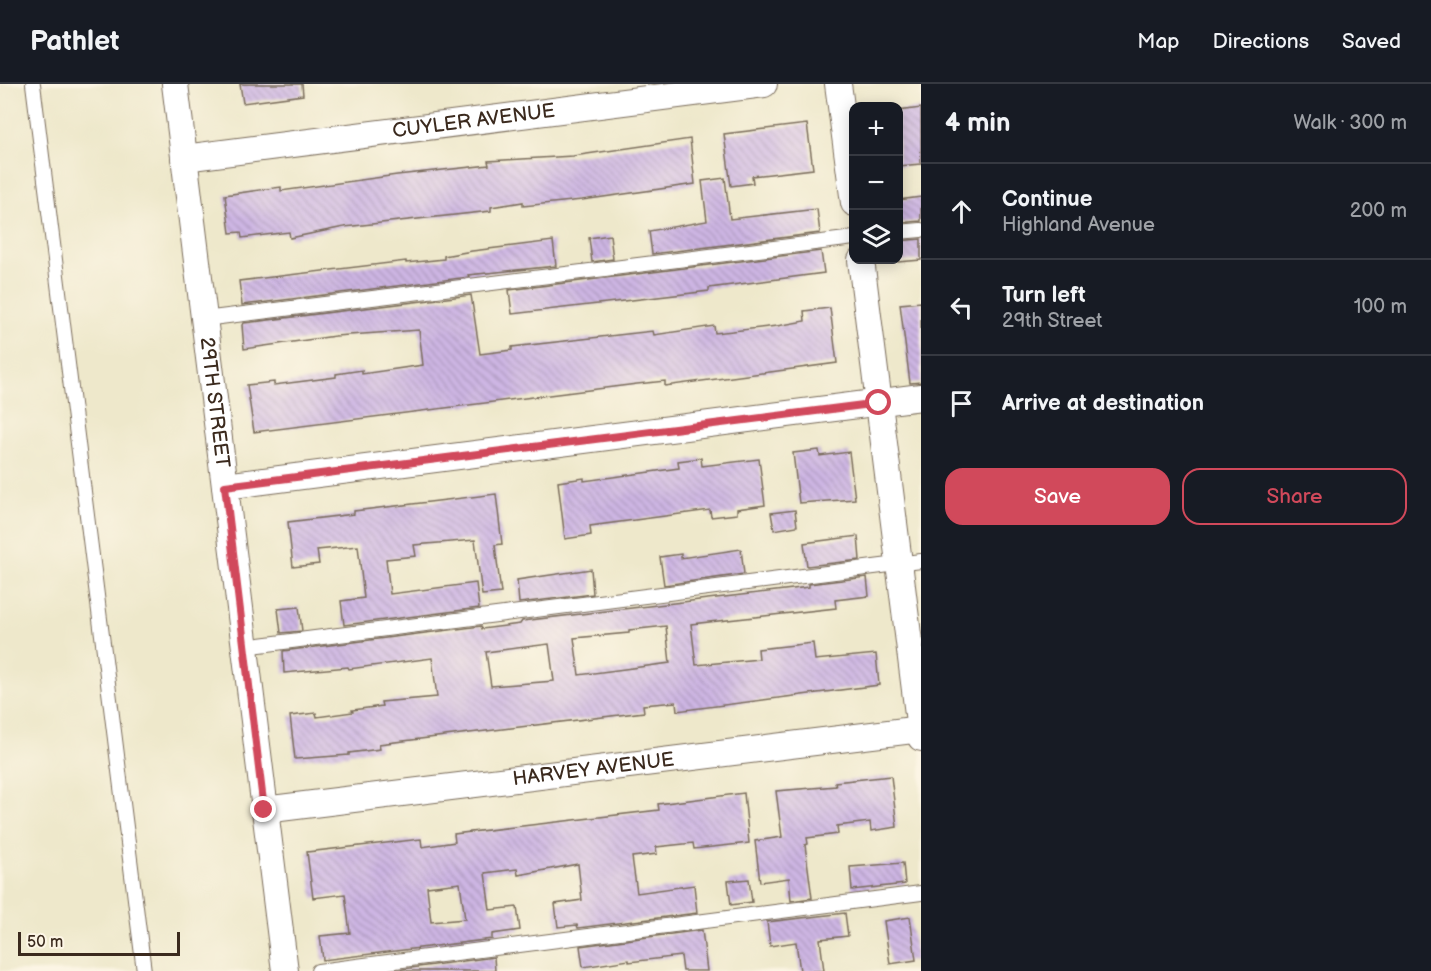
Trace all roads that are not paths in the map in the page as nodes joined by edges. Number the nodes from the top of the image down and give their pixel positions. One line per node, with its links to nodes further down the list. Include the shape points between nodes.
1 (33, 84): 20 (lane)
2 (175, 84): 5 (street, 29TH STREET)
3 (764, 84): 5 (street, CUYLER AVENUE)
4 (838, 84): 6 (street)
5 (184, 158): 11 (street, 29TH STREET)
6 (849, 166)
7 (921, 230): 8 (lane)
8 (903, 232)
9 (849, 239): 11 (lane)
10 (862, 264): 13 (street)
11 (204, 319): 14 (street, 29TH STREET)
12 (921, 397): 13 (street)
13 (879, 403): 14 (street); 15 (street)
14 (225, 486): 16 (street, 29TH STREET)
15 (910, 562): 16 (lane); 17 (street)
16 (244, 646): 18 (street, 29TH STREET)
17 (921, 732): 18 (street, HARVEY AVENUE)
18 (264, 810): 21 (street, 29TH STREET)
19 (921, 893): 22 (lane)
20 (144, 971)
21 (285, 971)
22 (318, 971)

